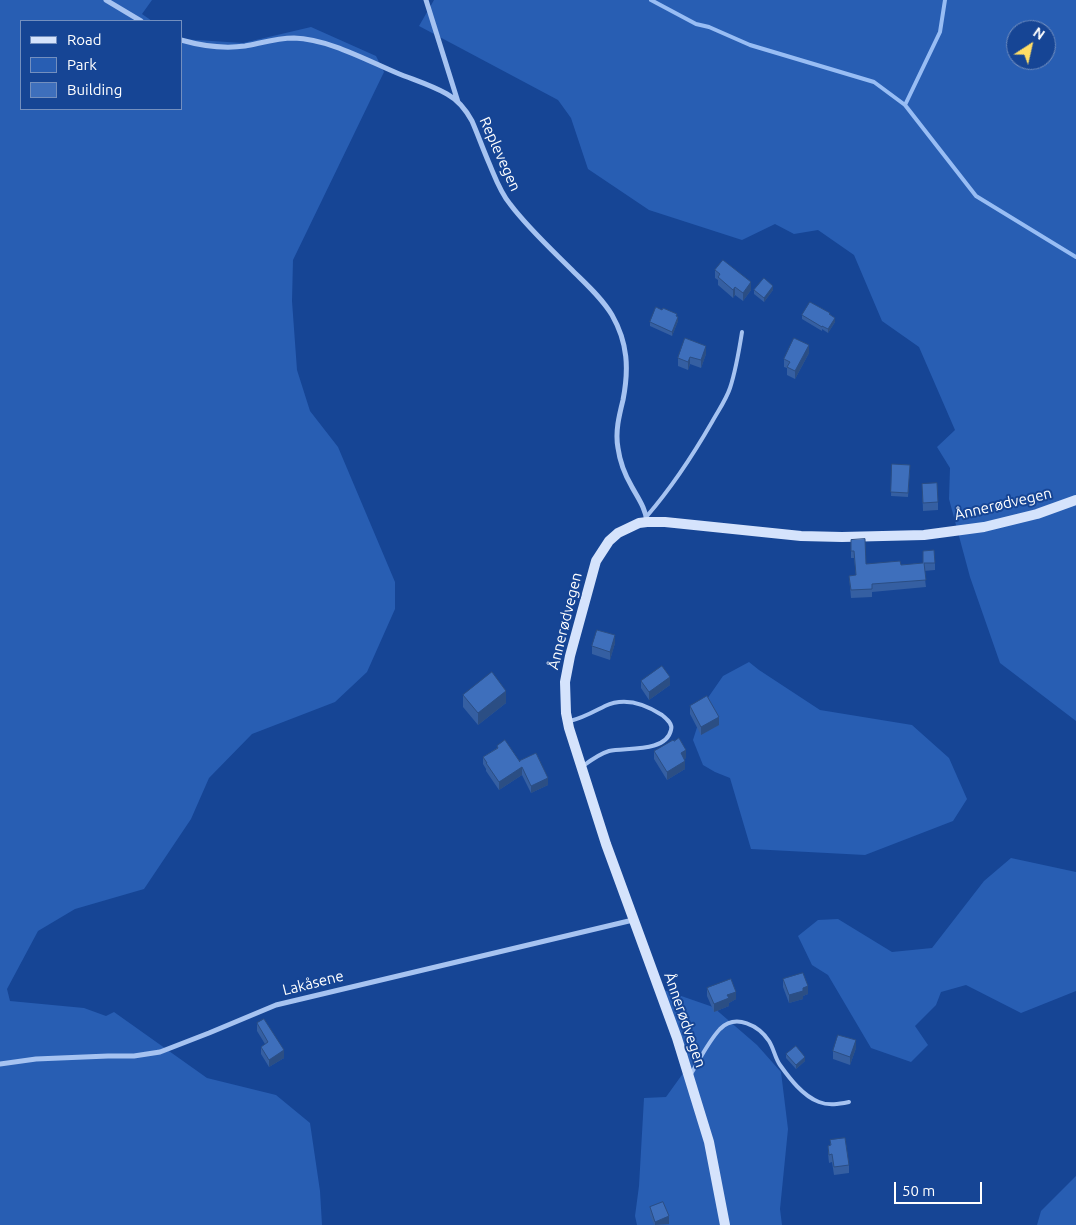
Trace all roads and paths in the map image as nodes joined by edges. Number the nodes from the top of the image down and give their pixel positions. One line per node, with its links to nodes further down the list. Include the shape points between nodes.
1 (106, 0): 3 (street)
2 (426, 0): 5 (street)
3 (139, 20)
4 (182, 40): 5 (street, Replevegen, via 221,47 278,39 312,41 348,52 447,94)
5 (458, 102): 8 (street, Replevegen, via 472,121 508,202 533,232 596,293 620,331 627,372 618,426 620,462)
6 (742, 332): 8 (lane, via 729,389 705,434)
7 (1076, 500): 8 (main road, Ånnerødvegen, via 984,528 924,535 801,536)
8 (647, 519): 9 (main road, Ånnerødvegen, via 618,533 596,561 565,682)
9 (567, 721): 10 (main road, Ånnerødvegen); 10 (lane, via 623,701 657,712 671,724 671,732 662,742 642,749 607,752)
10 (582, 768): 11 (main road, Ånnerødvegen)
11 (633, 920): 12 (street, Lakåsene, via 276,1005 160,1052); 13 (main road, Ånnerødvegen)
12 (0, 1064)
13 (689, 1077): 14 (lane, via 721,1029 729,1023 745,1023 764,1035 779,1063 804,1093 829,1105); 15 (main road, Ånnerødvegen, via 709,1142)
14 (849, 1102)
15 (726, 1225)

